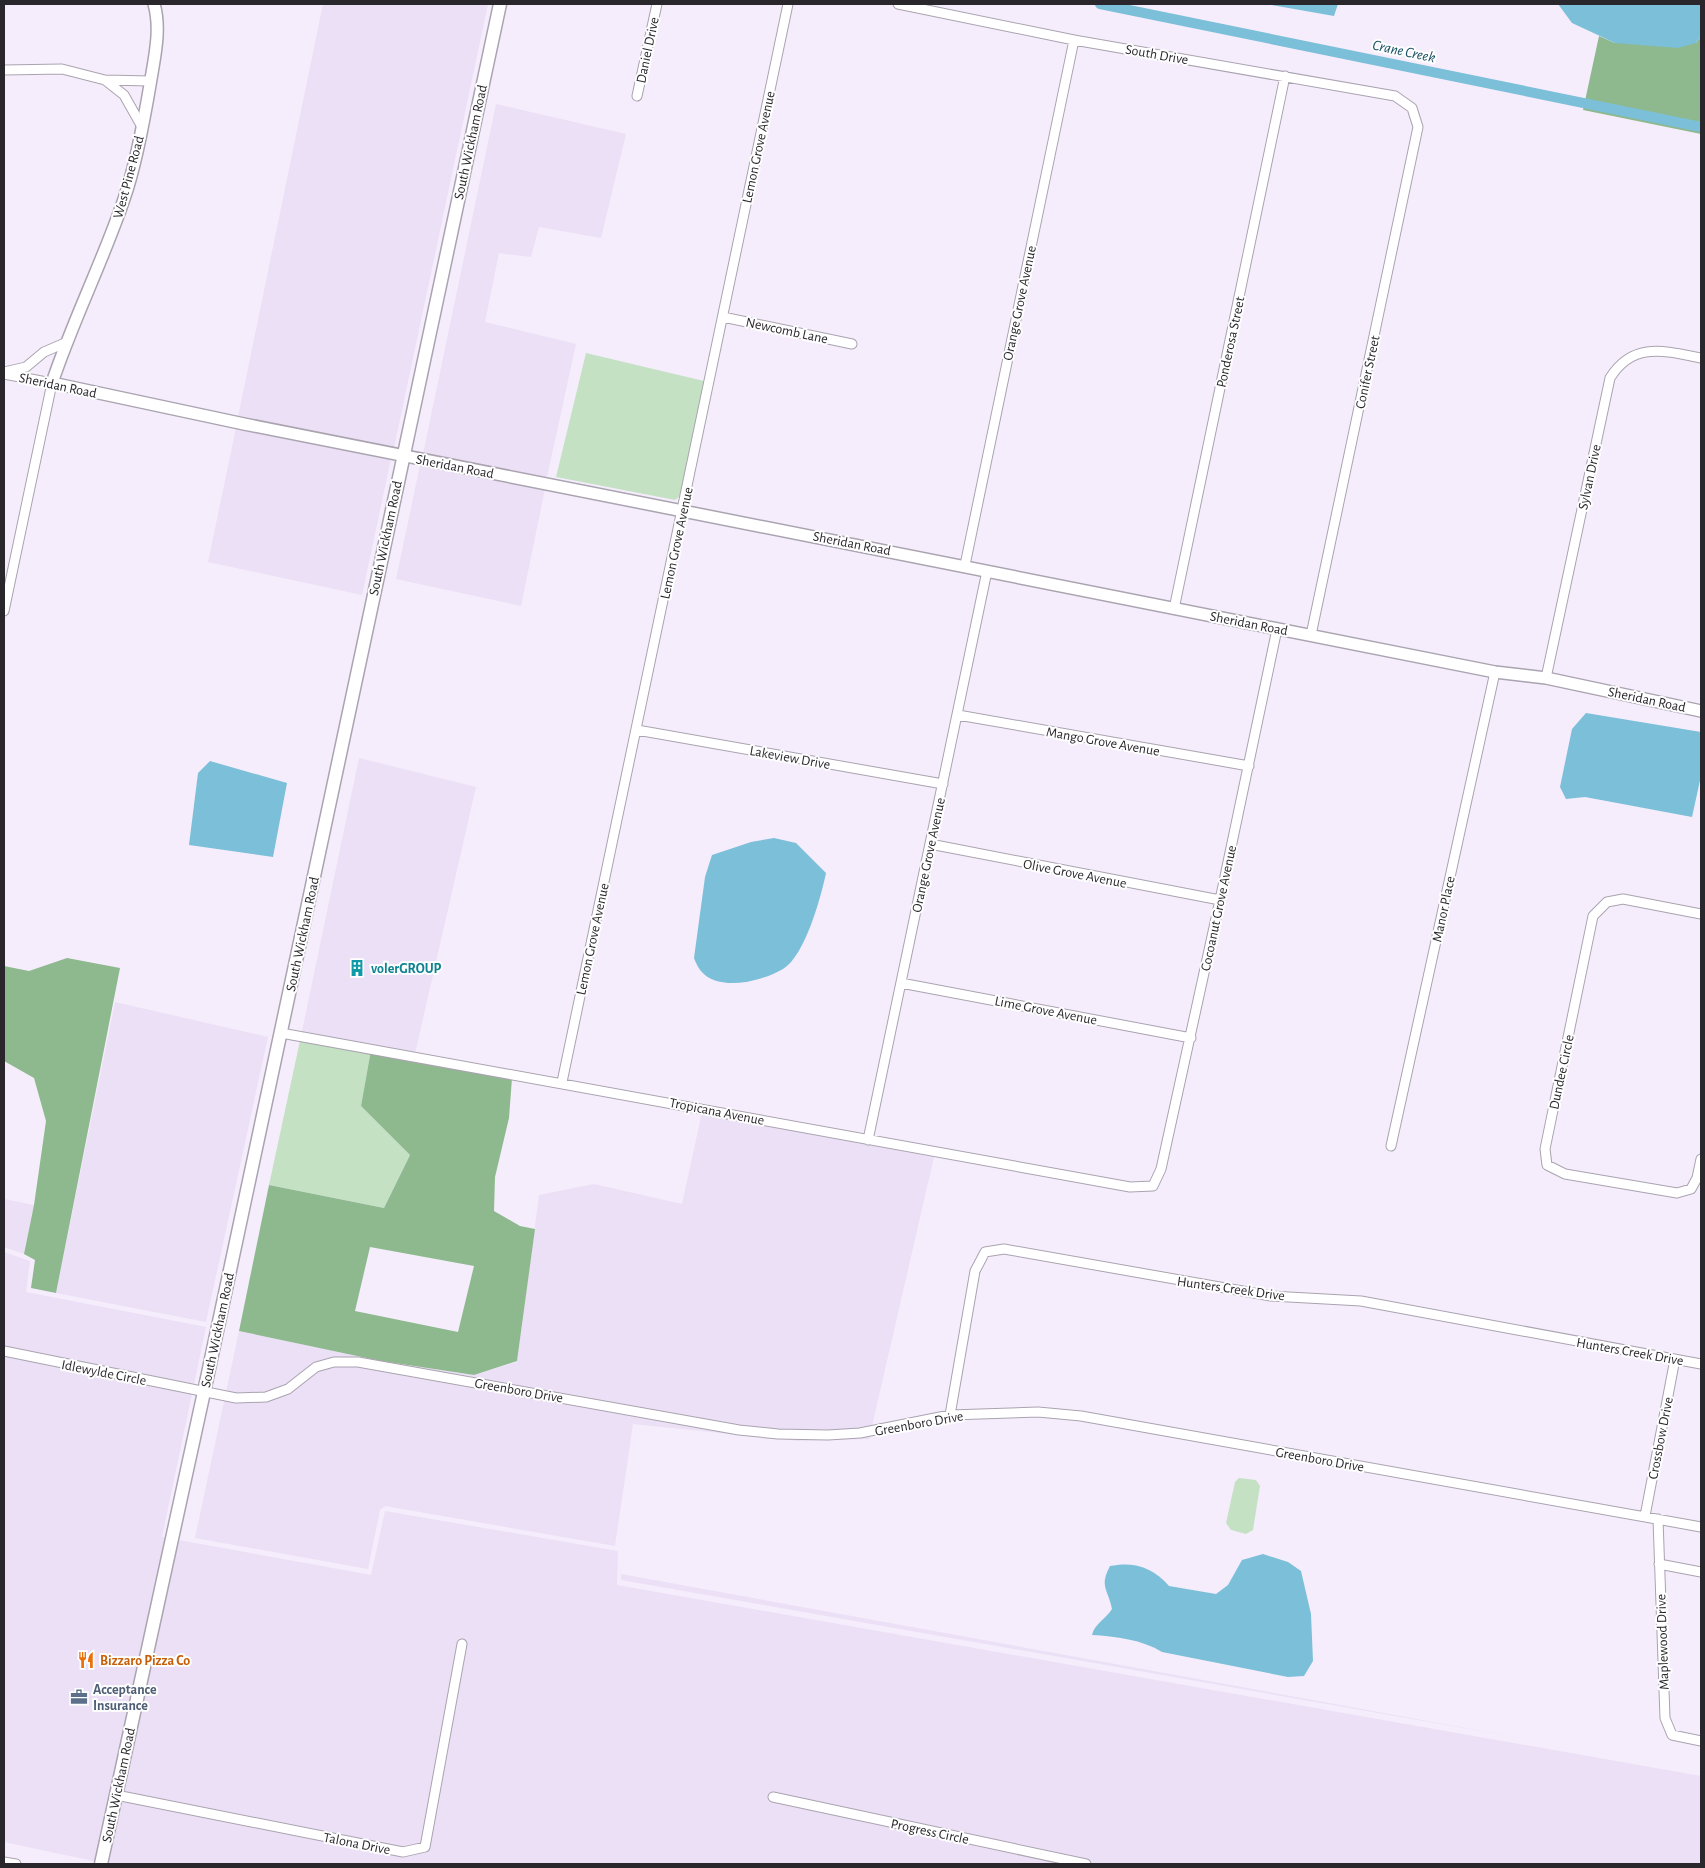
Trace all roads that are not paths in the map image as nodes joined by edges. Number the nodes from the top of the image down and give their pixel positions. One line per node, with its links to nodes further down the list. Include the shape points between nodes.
1 (154, 4): 10 (street, West Pine Road, via 157,41)
2 (500, 4): 20 (main road, South Wickham Road)
3 (657, 4): 11 (street, Daniel Drive)
4 (788, 4): 14 (street, Lemon Grove Avenue)
5 (898, 4): 6 (street, South Drive)
6 (1074, 40): 8 (street, South Drive); 22 (street, Orange Grove Avenue)
7 (4, 70): 9 (street, via 62,69)
8 (1285, 76): 12 (street, South Drive, via 1395,96); 24 (street, Ponderosa Street)
9 (104, 80): 10 (street); 13 (street, via 124,95)
10 (150, 81): 13 (street, West Pine Road)
11 (637, 96)
12 (1412, 108): 27 (street, Conifer Street, via 1418,127)
13 (142, 125): 15 (street, West Pine Road, via 125,196)
14 (723, 316): 16 (street, Newcomb Lane); 21 (street, Lemon Grove Avenue)
15 (65, 343): 18 (street, via 44,352 26,367); 19 (street, West Pine Road)
16 (852, 344)
17 (1701, 358): 29 (street, Sylvan Drive, via 1659,350 1634,354 1618,366 1610,378)
18 (4, 373): 19 (street, Sheridan Road)
19 (52, 383): 20 (street, Sheridan Road); 25 (street, West Pine Road)
20 (403, 456): 21 (street, Sheridan Road); 39 (main road, South Wickham Road)
21 (683, 510): 22 (street, Sheridan Road); 32 (street, Lemon Grove Avenue)
22 (965, 566): 23 (street, Sheridan Road)
23 (987, 571): 24 (street, Sheridan Road); 31 (street, Orange Grove Avenue)
24 (1174, 609): 26 (street, Sheridan Road)
25 (4, 610)
26 (1277, 629): 27 (street, Sheridan Road); 33 (street, Cocoanut Grove Avenue)
27 (1311, 635): 28 (street, Sheridan Road)
28 (1495, 672): 29 (street, Sheridan Road); 43 (street, Manor Place)
29 (1546, 678): 30 (street, Sheridan Road)
30 (1701, 711)
31 (958, 715): 33 (street, Mango Grove Avenue); 34 (street, Orange Grove Avenue)
32 (637, 730): 34 (street, Lakeview Drive); 41 (street, Lemon Grove Avenue)
33 (1248, 766): 36 (street, Cocoanut Grove Avenue)
34 (944, 784): 35 (street, Orange Grove Avenue)
35 (930, 844): 36 (street, Olive Grove Avenue); 38 (street, Orange Grove Avenue)
36 (1220, 900): 40 (street, Cocoanut Grove Avenue)
37 (1701, 914): 44 (street, Dundee Circle, via 1623,899 1606,902 1593,916 1545,1149 1547,1165 1565,1174 1677,1193 1691,1189)
38 (901, 983): 40 (street, Lime Grove Avenue); 42 (street, Orange Grove Avenue)
39 (281, 1032): 41 (street, Tropicana Avenue); 49 (main road, South Wickham Road)
40 (1191, 1038): 45 (street, Cocoanut Grove Avenue, via 1161,1169)
41 (562, 1082): 42 (street, Tropicana Avenue)
42 (868, 1140): 45 (street, Tropicana Avenue, via 1130,1187)
43 (1391, 1146)
44 (1701, 1159)
45 (1153, 1186)
46 (4, 1351): 49 (street, Idlewylde Circle)
47 (1675, 1359): 48 (street, Hunters Creek Drive); 50 (street, Hunters Creek Drive, via 1361,1301 1271,1296 1004,1249 985,1252 975,1271); 51 (street, Crossbow Drive)
48 (1701, 1364)
49 (204, 1392): 50 (street, Greenboro Drive, via 236,1398 266,1397 288,1388 316,1368 334,1362 358,1362 739,1430 778,1434 860,1433); 58 (main road, South Wickham Road)
50 (950, 1415): 51 (street, Greenboro Drive, via 1038,1412 1081,1416)
51 (1645, 1516): 52 (street, Greenboro Drive)
52 (1658, 1519): 53 (street, Greenboro Drive); 54 (street, Maplewood Drive)
53 (1701, 1527)
54 (1659, 1564): 55 (street); 57 (street, Maplewood Drive, via 1665,1718 1672,1735)
55 (1701, 1572)
56 (462, 1644): 58 (street, Talona Drive, via 424,1847 403,1852)
57 (1701, 1741)
58 (116, 1795): 62 (main road, South Wickham Road)
59 (773, 1797): 63 (street, Progress Circle)
60 (4, 1862): 61 (street)
61 (16, 1864)
62 (101, 1864)
63 (1086, 1864)

